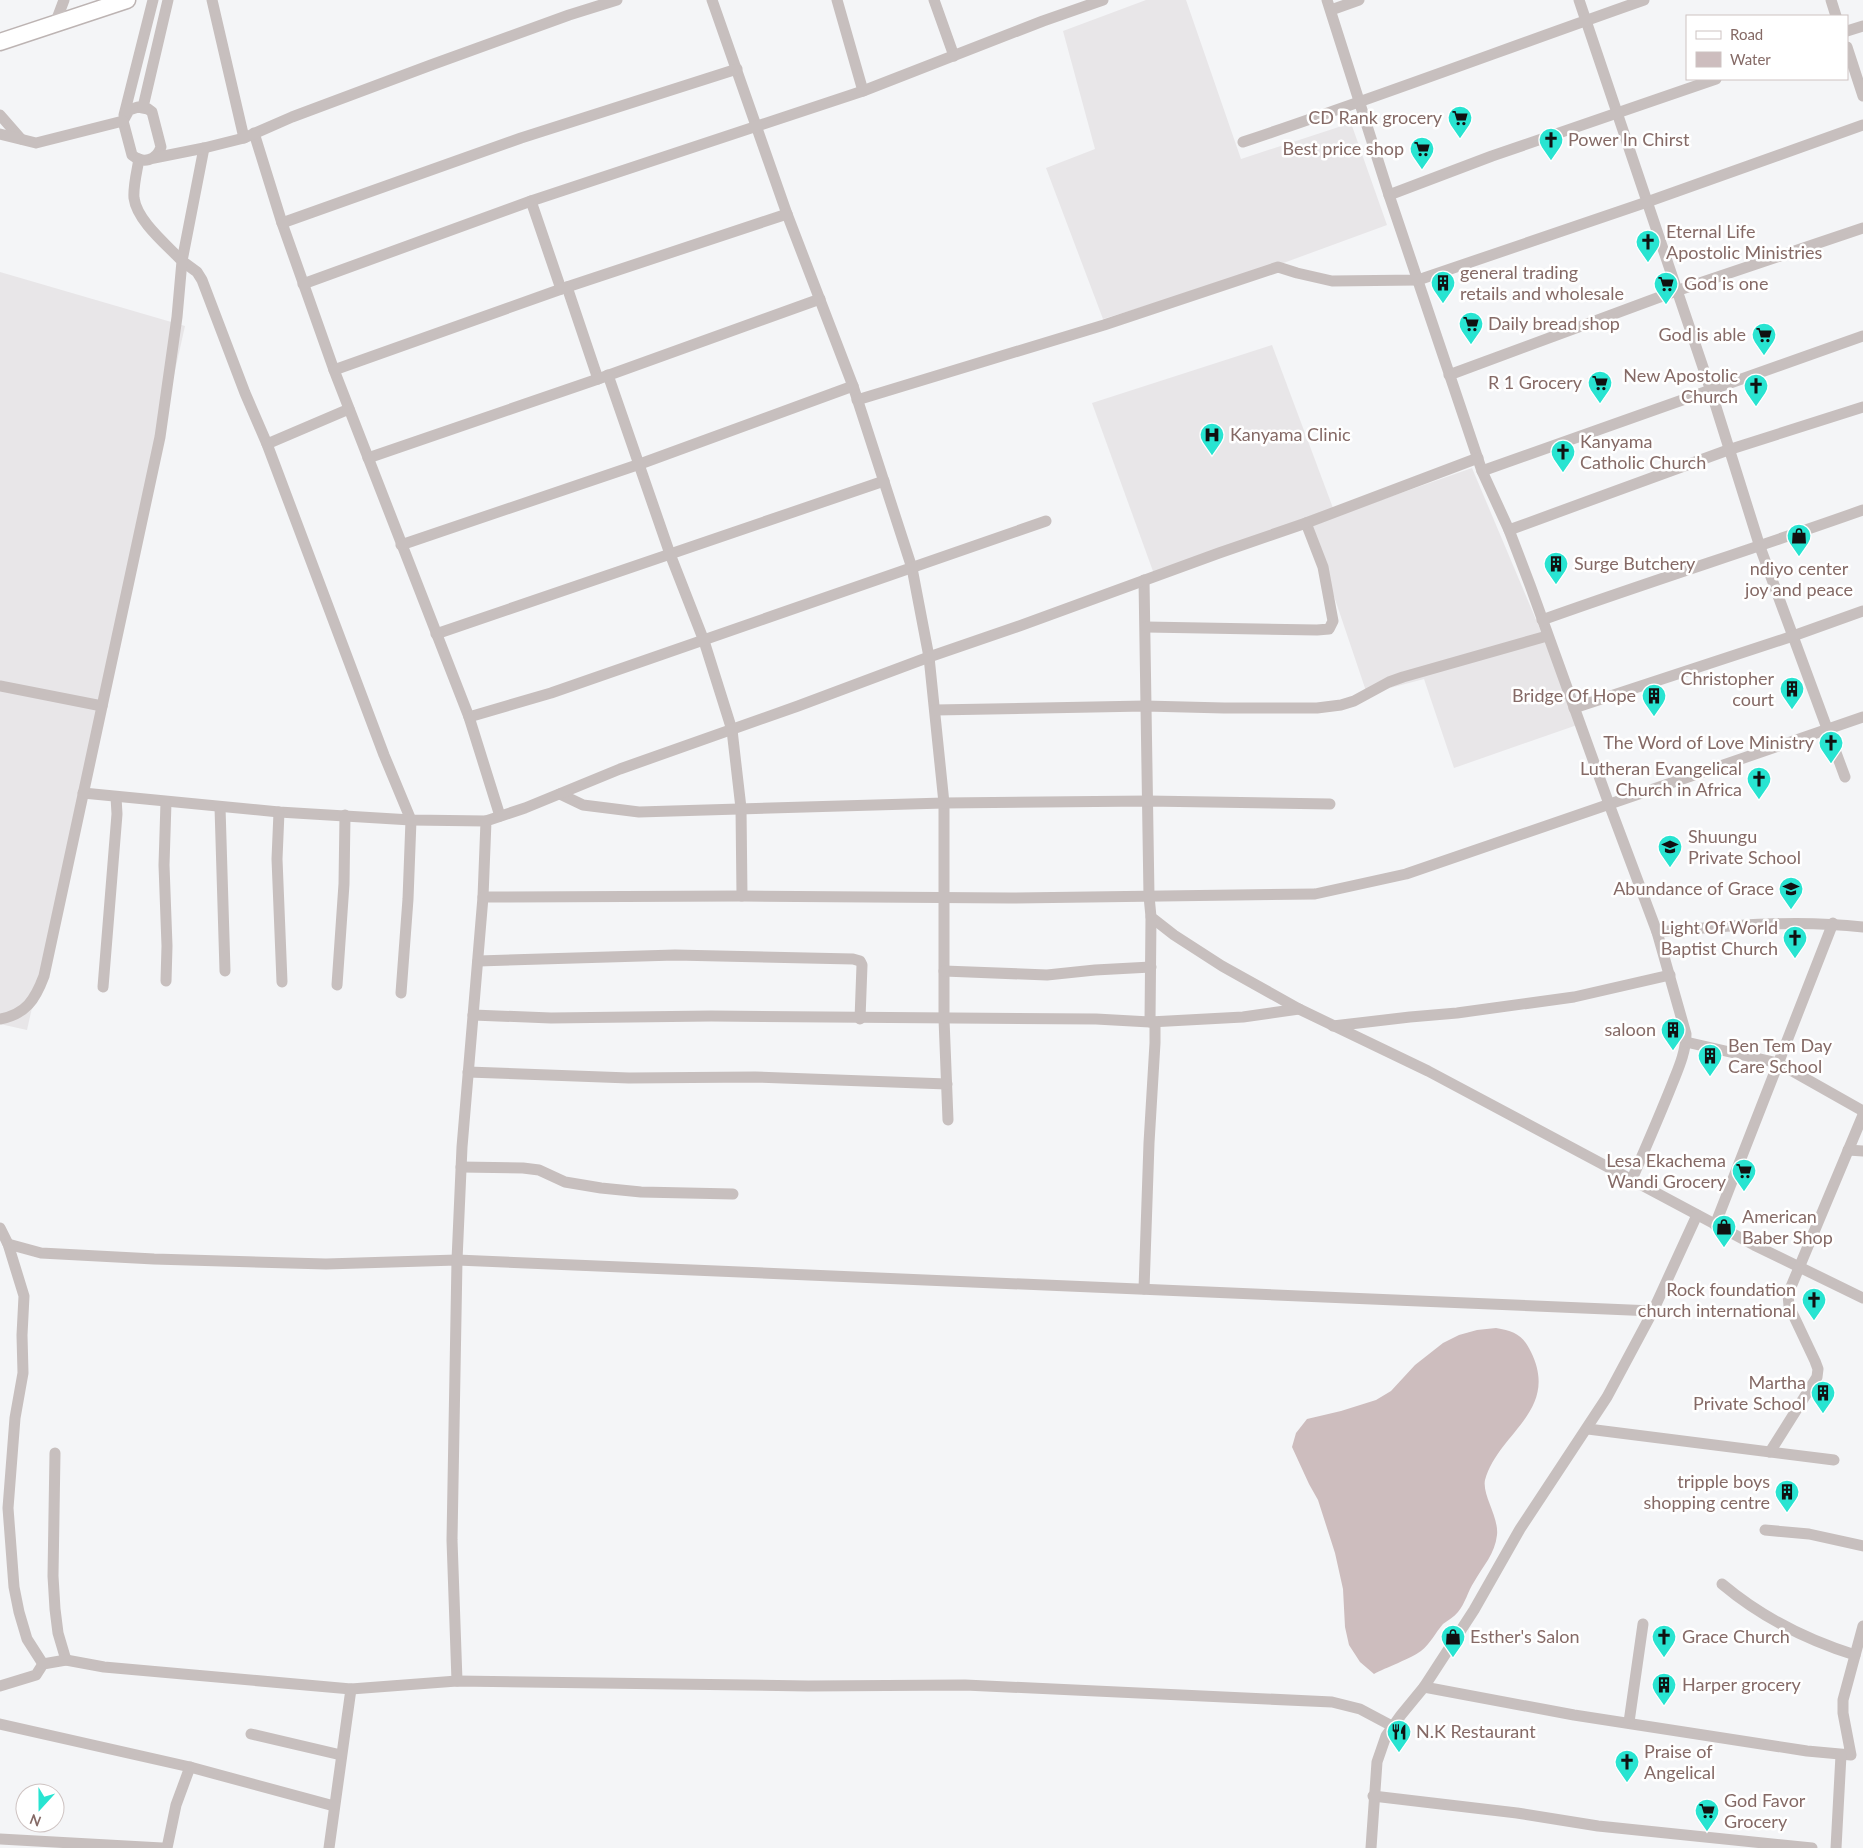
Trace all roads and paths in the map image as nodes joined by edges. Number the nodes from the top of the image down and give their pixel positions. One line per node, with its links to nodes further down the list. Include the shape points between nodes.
1 (64, 0): 18 (street)
2 (127, 0): 18 (main road)
3 (153, 0): 32 (street)
4 (168, 0): 29 (street)
5 (212, 0): 36 (street)
6 (617, 0): 36 (street, via 457,55)
7 (712, 0): 24 (street)
8 (837, 0): 26 (street)
9 (934, 0): 23 (street)
10 (1103, 0): 23 (street)
11 (1359, 0): 15 (street)
12 (1579, 0): 17 (street)
13 (1644, 0): 17 (street)
14 (1831, 0): 16 (street)
15 (1329, 5): 28 (street)
16 (1836, 15)
17 (1586, 21): 28 (street); 30 (street)
18 (55, 24): 21 (main road)
19 (1863, 26): 20 (street)
20 (1848, 31)
21 (0, 42)
22 (1848, 50): 27 (street)
23 (954, 56): 26 (street)
24 (737, 69): 34 (street); 48 (street, via 521,138)
25 (1713, 80): 30 (street)
26 (863, 91): 34 (street)
27 (1863, 96)
28 (1360, 103): 38 (street); 44 (street)
29 (143, 107): 32 (street, via 133,108); 39 (street, via 152,112)
30 (1618, 112): 44 (street); 46 (street)
31 (0, 115): 37 (street)
32 (123, 119): 37 (street, via 36,143); 43 (street, via 132,154)
33 (1863, 125): 46 (street)
34 (757, 127): 45 (street); 47 (street)
35 (0, 134): 37 (street)
36 (249, 135): 40 (street); 48 (street)
37 (22, 139)
38 (1243, 142)
39 (161, 147): 41 (street); 42 (street)
40 (204, 148): 41 (street); 50 (street)
41 (178, 153): 42 (street)
42 (154, 158): 43 (street)
43 (139, 159): 50 (street, via 134,198 139,213)
44 (1389, 195): 51 (street)
45 (531, 201): 52 (street); 53 (street)
46 (1647, 202): 51 (street); 54 (street)
47 (787, 214): 53 (street); 55 (street)
48 (282, 223): 52 (street)
49 (1863, 228): 54 (street)
50 (182, 261): 65 (street, via 202,280); 90 (street, via 161,429)
51 (1418, 280): 58 (street); 62 (street, via 1332,281 1278,267 1104,325)
52 (303, 284): 57 (street)
53 (564, 288): 57 (street); 59 (street)
54 (1676, 291): 58 (street); 61 (street)
55 (820, 299): 59 (street); 60 (street)
56 (1863, 336): 61 (street)
57 (334, 370): 64 (street)
58 (1449, 375): 68 (street)
59 (603, 377): 67 (street); 69 (street)
60 (853, 386): 62 (street); 69 (street)
61 (1711, 391): 66 (street); 70 (street)
62 (857, 400): 71 (street)
63 (1863, 407): 66 (street)
64 (349, 409): 65 (street); 67 (street)
65 (268, 444): 112 (street, via 384,755)
66 (1728, 450): 75 (street); 77 (street)
67 (368, 458): 76 (street)
68 (1478, 458): 70 (street); 74 (street)
69 (640, 464): 76 (street); 78 (street)
70 (1482, 471): 75 (street)
71 (884, 481): 78 (street); 79 (street)
72 (1863, 510): 77 (street)
73 (1046, 521): 79 (street)
74 (1306, 523): 80 (street); 83 (street, via 1323,567 1333,621 1329,629)
75 (1509, 530): 82 (street)
76 (401, 545): 84 (street)
77 (1760, 547): 82 (street); 86 (street)
78 (670, 554): 84 (street); 87 (street)
79 (912, 568): 87 (street); 88 (street)
80 (1144, 580): 83 (street); 88 (street)
81 (1863, 611): 86 (street)
82 (1542, 620): 85 (street)
83 (1146, 627): 91 (street)
84 (436, 634): 94 (street)
85 (1547, 636): 91 (street, via 1396,680 1341,706); 92 (street)
86 (1794, 636): 92 (street); 97 (street)
87 (704, 641): 94 (street, via 551,693); 96 (street)
88 (929, 657): 93 (street); 96 (street)
89 (0, 686): 90 (street)
90 (102, 706): 99 (street)
91 (1145, 706): 93 (street); 103 (street)
92 (1574, 708): 106 (street)
93 (935, 710): 104 (street)
94 (468, 717): 111 (street)
95 (1863, 718): 97 (street)
96 (732, 730): 100 (street); 108 (street)
97 (1828, 730): 98 (street); 106 (street)
98 (1846, 777)
99 (84, 794): 101 (street); 135 (street, via 41,985 24,1009)
100 (560, 794): 108 (street, via 583,806 611,810); 111 (street)
101 (116, 797): 102 (street); 130 (street)
102 (166, 802): 107 (street); 127 (street)
103 (1148, 802): 104 (street); 105 (street); 115 (street)
104 (944, 803): 108 (street); 117 (street)
105 (1330, 804)
106 (1609, 804): 115 (street, via 1406,874 1334,891 1298,895); 121 (street)
107 (220, 807): 109 (street); 124 (street)
108 (741, 808): 114 (street)
109 (279, 812): 110 (street); 128 (street, via 277,859)
110 (345, 816): 112 (street); 129 (street, via 344,892)
111 (500, 816): 113 (street)
112 (412, 820): 113 (street); 131 (street)
113 (486, 821): 116 (street)
114 (742, 896): 116 (street); 117 (street)
115 (1149, 896): 117 (street); 118 (street)
116 (483, 897): 122 (street)
117 (944, 897): 125 (street)
118 (1151, 917): 123 (street); 132 (street, via 1222,966)
119 (1833, 923): 120 (street); 121 (street); 140 (street)
120 (1863, 927)
121 (1657, 932): 126 (street)
122 (478, 961): 133 (street); 136 (street, via 675,955 853,959 862,965)
123 (1151, 967): 125 (street, via 1047,976); 137 (street)
124 (225, 971)
125 (944, 971): 134 (street)
126 (1670, 975): 138 (street, via 1574,997); 139 (street)
127 (166, 981)
128 (282, 982)
129 (336, 985)
130 (103, 987)
131 (401, 993)
132 (1299, 1009): 137 (street, via 1243,1017); 138 (street)
133 (473, 1015): 136 (street); 141 (street)
134 (944, 1018): 136 (street); 137 (street); 142 (street)
135 (0, 1019)
136 (860, 1019)
137 (1152, 1022): 157 (street, via 1155,1043)
138 (1332, 1026): 149 (street, via 1428,1071)
139 (1686, 1042): 140 (street); 149 (street, via 1663,1109)
140 (1778, 1063): 143 (street); 152 (street)
141 (468, 1072): 142 (street); 148 (street)
142 (947, 1084): 145 (street)
143 (1863, 1111)
144 (1863, 1115): 146 (street)
145 (948, 1120)
146 (1848, 1150): 147 (street); 156 (street)
147 (1863, 1151)
148 (461, 1166): 150 (street, via 539,1170 565,1182 609,1189 670,1194); 155 (street)
149 (1632, 1179): 151 (street)
150 (733, 1194)
151 (1697, 1215): 152 (street); 159 (street)
152 (1715, 1225): 156 (street)
153 (0, 1228): 154 (street)
154 (8, 1244): 155 (street, via 41,1253 154,1259 326,1264); 171 (street, via 24,1296 23,1372 15,1418 8,1508 14,1587 27,1639)
155 (457, 1260): 157 (street); 172 (street, via 452,1540)
156 (1799, 1268): 158 (street); 161 (street, via 1788,1300 1815,1361 1817,1377)
157 (1144, 1289): 159 (street)
158 (1863, 1298)
159 (1653, 1311): 160 (street)
160 (1588, 1429): 161 (street); 174 (street, via 1520,1529 1474,1610)
161 (1770, 1452): 163 (street)
162 (55, 1453): 170 (street, via 53,1576 58,1633)
163 (1834, 1460)
164 (1765, 1530): 165 (street, via 1809,1534)
165 (1863, 1546)
166 (1722, 1584): 169 (street, via 1752,1607 1809,1638)
167 (1643, 1624): 176 (street)
168 (1863, 1626): 169 (street)
169 (1858, 1652): 181 (street, via 1843,1700)
170 (66, 1660): 171 (street); 175 (street, via 113,1668)
171 (43, 1664): 173 (street, via 36,1675)
172 (457, 1681): 175 (street); 178 (street, via 965,1685 1332,1702 1360,1709)
173 (0, 1686)
174 (1424, 1687): 176 (street); 178 (street)
175 (352, 1689): 180 (street)
176 (1629, 1722): 181 (street)
177 (0, 1724): 183 (street)
178 (1392, 1726): 184 (street, via 1377,1762)
179 (251, 1734): 180 (street)
180 (341, 1754): 185 (street)
181 (1846, 1755): 182 (street); 192 (street)
182 (1863, 1757)
183 (190, 1767): 185 (street); 188 (street, via 176,1805)
184 (1374, 1796): 190 (street); 191 (street, via 1598,1826)
185 (334, 1806): 189 (street)
186 (0, 1838): 187 (street)
187 (162, 1848)
188 (166, 1848)
189 (329, 1848)
190 (1371, 1848)
191 (1812, 1848)
192 (1836, 1848)

